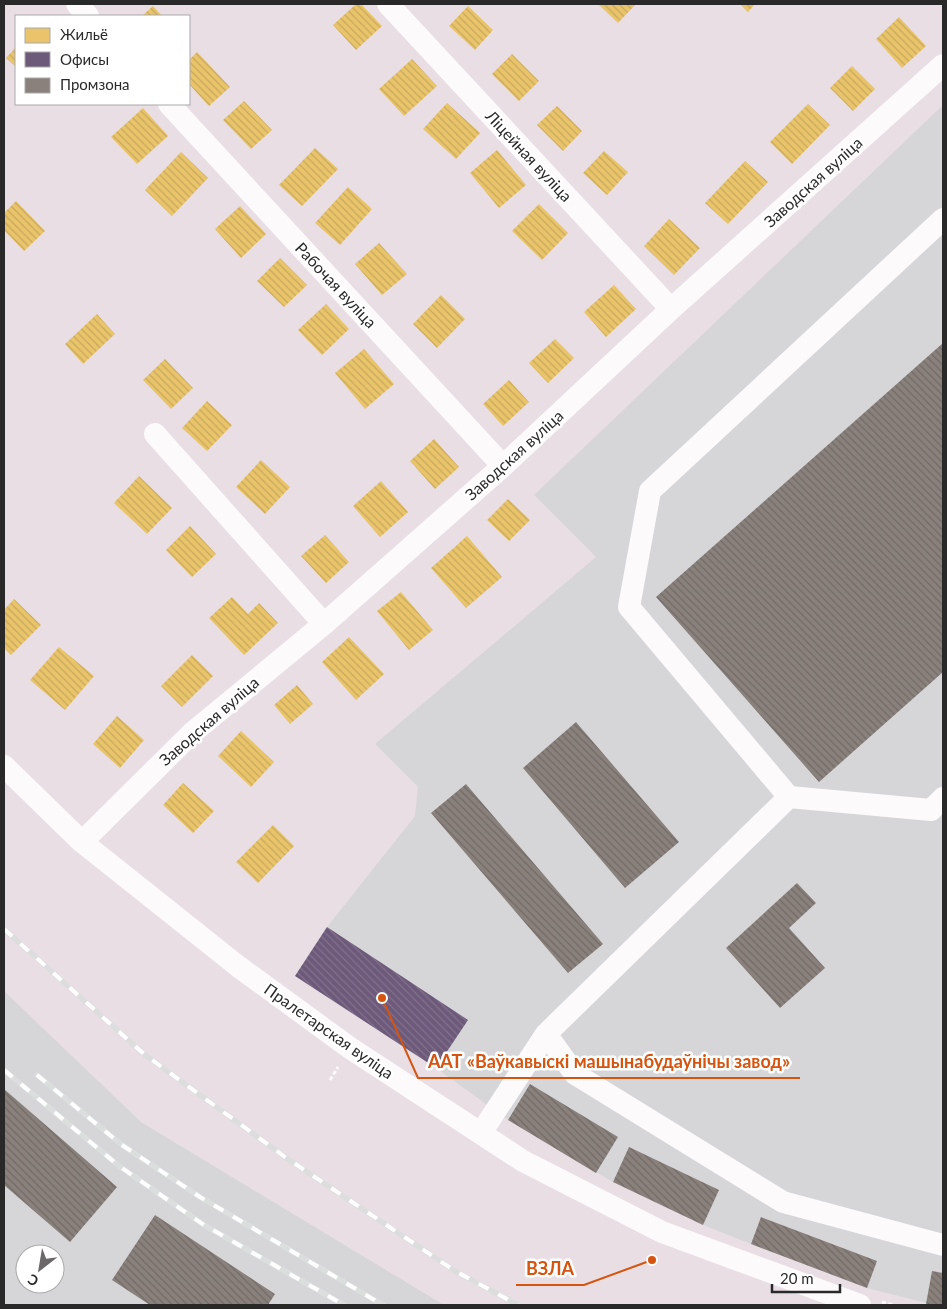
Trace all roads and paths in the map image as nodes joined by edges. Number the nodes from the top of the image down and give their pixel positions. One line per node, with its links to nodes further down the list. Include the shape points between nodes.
1 (77, 4): 3 (street)
2 (388, 4): 7 (street, Ліцейная вуліца)
3 (87, 15)
4 (943, 65): 7 (street, Заводская вуліца)
5 (170, 105): 9 (street, Рабочая вуліца)
6 (943, 219): 12 (street, via 650,491 629,607)
7 (671, 309): 9 (street, Заводская вуліца)
8 (155, 434): 10 (street)
9 (503, 466): 10 (street, Заводская вуліца)
10 (324, 624): 14 (street, Заводская вуліца, via 192,733)
11 (4, 766): 14 (street, Пралетарская вуліца)
12 (789, 797): 13 (street, via 931,810); 15 (street)
13 (943, 798)
14 (82, 842): 16 (street, Пралетарская вуліца, via 238,967 350,1048)
15 (546, 1034): 16 (street); 17 (street, via 575,1074 783,1202)
16 (481, 1133): 18 (street, Пралетарская вуліца, via 523,1161 662,1232)
17 (943, 1245)
18 (868, 1303): 19 (path)
19 (893, 1305)

